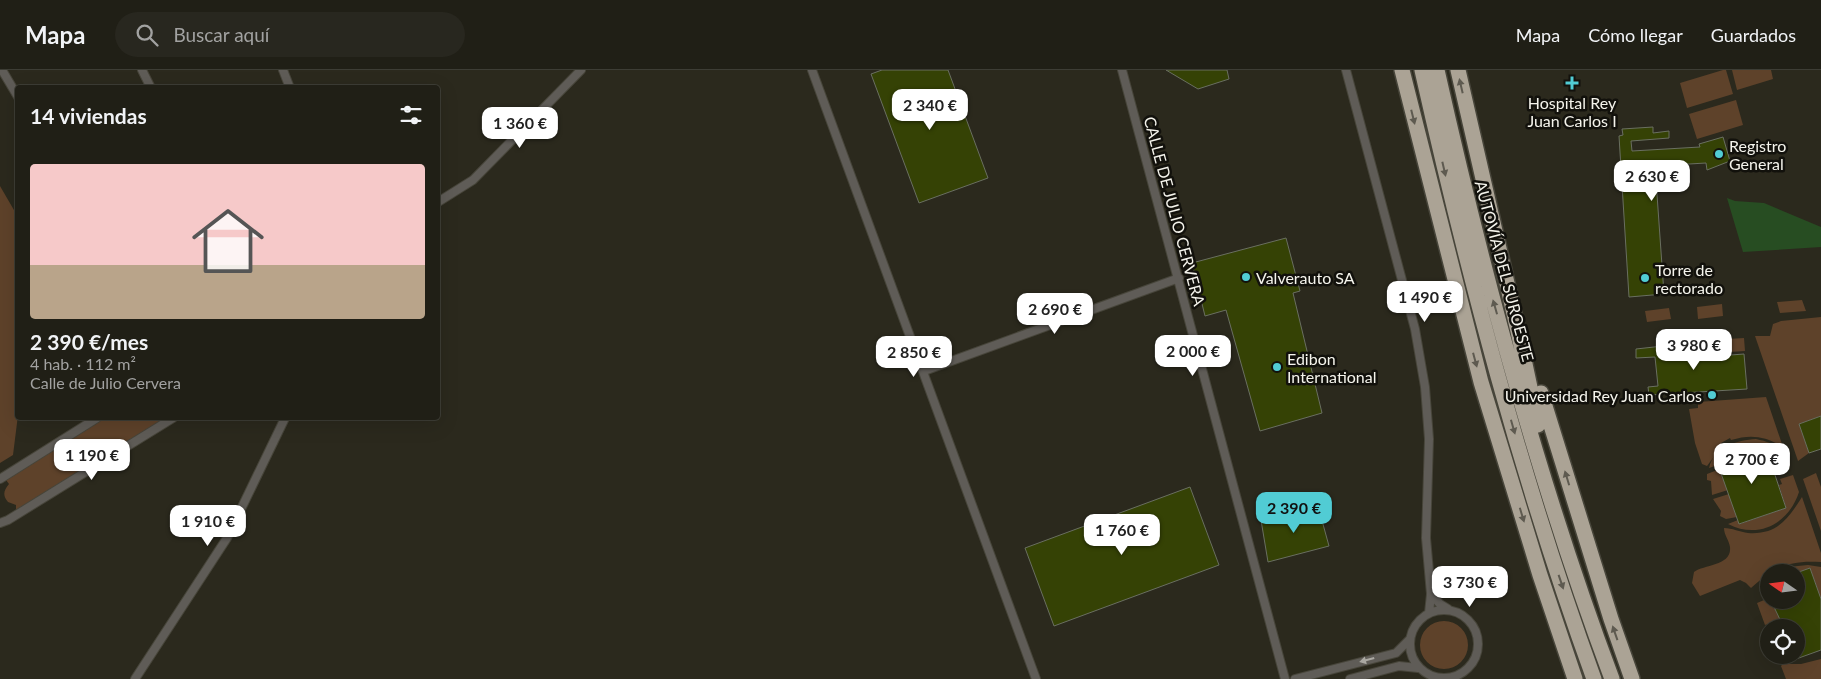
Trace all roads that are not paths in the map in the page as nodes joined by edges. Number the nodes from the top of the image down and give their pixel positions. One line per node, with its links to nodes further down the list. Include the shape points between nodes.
1 (2, 70): 14 (street)
2 (142, 70): 12 (street)
3 (283, 70): 13 (street)
4 (581, 70): 15 (street, via 473,180)
5 (812, 70): 18 (street)
6 (1122, 70): 17 (street, CALLE DE JULIO CERVERA)
7 (1346, 70): 24 (street, via 1415,329 1425,387 1429,438 1426,538)
8 (1402, 70): 37 (highway, one-way to 37, via 1481,382)
9 (1422, 70): 38 (highway, AUTOVÍA DEL SUROESTE, one-way to 38, via 1445,175 1513,428)
10 (1437, 70): 27 (highway, AUTOVÍA DEL SUROESTE, one-way to 10, via 1529,426 1492,297)
11 (1458, 70): 16 (highway, one-way to 11)
12 (149, 85)
13 (289, 85)
14 (15, 92)
15 (440, 201)
16 (1500, 253): 27 (highway, via 1544,452 1593,611); 40 (highway, one-way to 16, via 1610,619)
17 (1178, 278): 18 (street); 34 (street, CALLE DE JULIO CERVERA)
18 (924, 371): 33 (street)
19 (94, 420): 22 (street)
20 (170, 420): 23 (street)
21 (284, 420): 32 (street, via 227,538)
22 (0, 479)
23 (0, 523)
24 (1431, 594): 25 (street); 26 (street)
25 (1450, 610): 26 (street); 30 (street, via 1468,621 1477,640 1474,660)
26 (1429, 613): 28 (street, via 1413,629)
27 (1597, 638): 39 (highway, AUTOVÍA DEL SUROESTE)
28 (1410, 639): 29 (street, via 1411,654); 35 (street, one-way to 35, via 1396,653)
29 (1418, 668): 31 (street); 36 (street, via 1399,666)
30 (1460, 677): 31 (street)
31 (1438, 678)
32 (134, 679)
33 (1036, 679)
34 (1285, 679)
35 (1296, 679)
36 (1350, 679)
37 (1575, 679)
38 (1594, 679)
39 (1612, 679)
40 (1632, 679)

